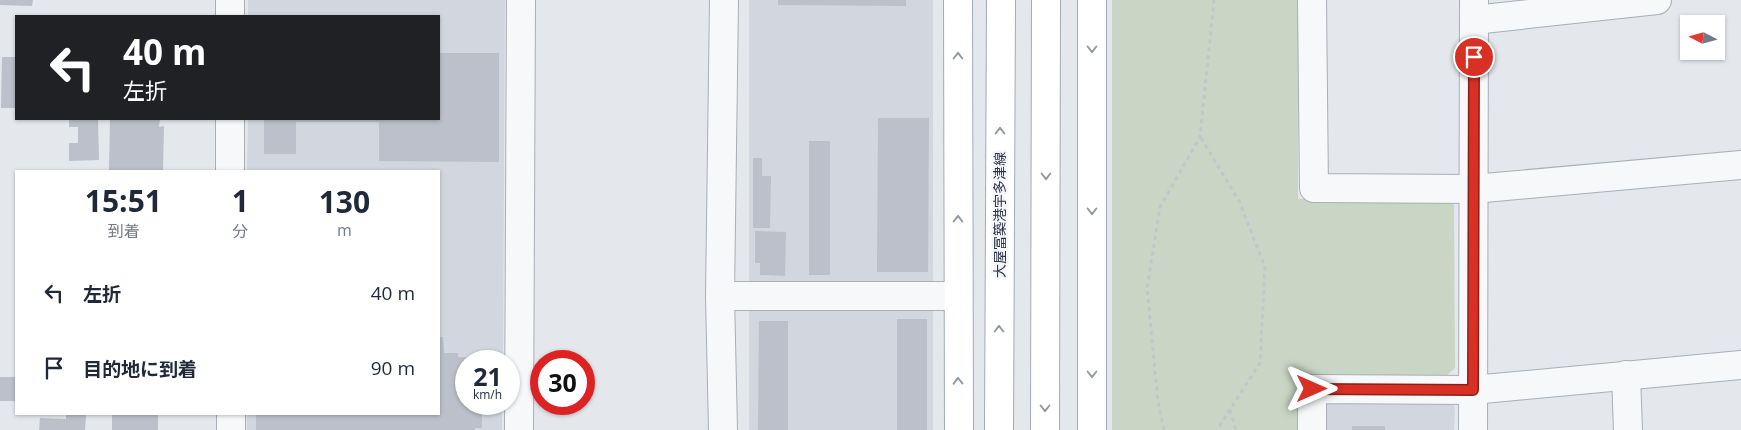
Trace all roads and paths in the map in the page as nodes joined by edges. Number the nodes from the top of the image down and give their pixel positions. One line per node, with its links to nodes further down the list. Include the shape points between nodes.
1 (230, 0): 12 (street)
2 (521, 0): 26 (street)
3 (724, 0): 18 (street)
4 (958, 0): 19 (main road, one-way to 4)
5 (1001, 0): 29 (main road, 大屋冨築港宇多津線, one-way to 5)
6 (1046, 0): 30 (main road, one-way to 30)
7 (1092, 0): 31 (main road, one-way to 31)
8 (1214, 0): 14 (path)
9 (1312, 0): 17 (street, via 1314,188)
10 (1657, 0): 11 (street)
11 (1474, 10): 17 (street)
12 (230, 15)
13 (230, 120): 16 (street)
14 (1200, 137): 23 (path, via 1239,201 1265,267 1260,363); 32 (path, via 1160,207 1147,288 1158,402)
15 (1741, 164): 17 (street)
16 (230, 170)
17 (1473, 189): 22 (street)
18 (720, 296): 19 (street); 27 (street)
19 (958, 296): 28 (main road, one-way to 19)
20 (1741, 365): 21 (street)
21 (1626, 375): 22 (street); 37 (street)
22 (1473, 390): 35 (street, via 1312,389); 36 (street)
23 (1230, 410): 33 (path); 34 (path)
24 (231, 415): 25 (street)
25 (231, 430)
26 (519, 430)
27 (723, 430)
28 (959, 430)
29 (998, 430)
30 (1046, 430)
31 (1092, 430)
32 (1164, 430)
33 (1218, 430)
34 (1236, 430)
35 (1312, 430)
36 (1472, 430)
37 (1628, 430)

